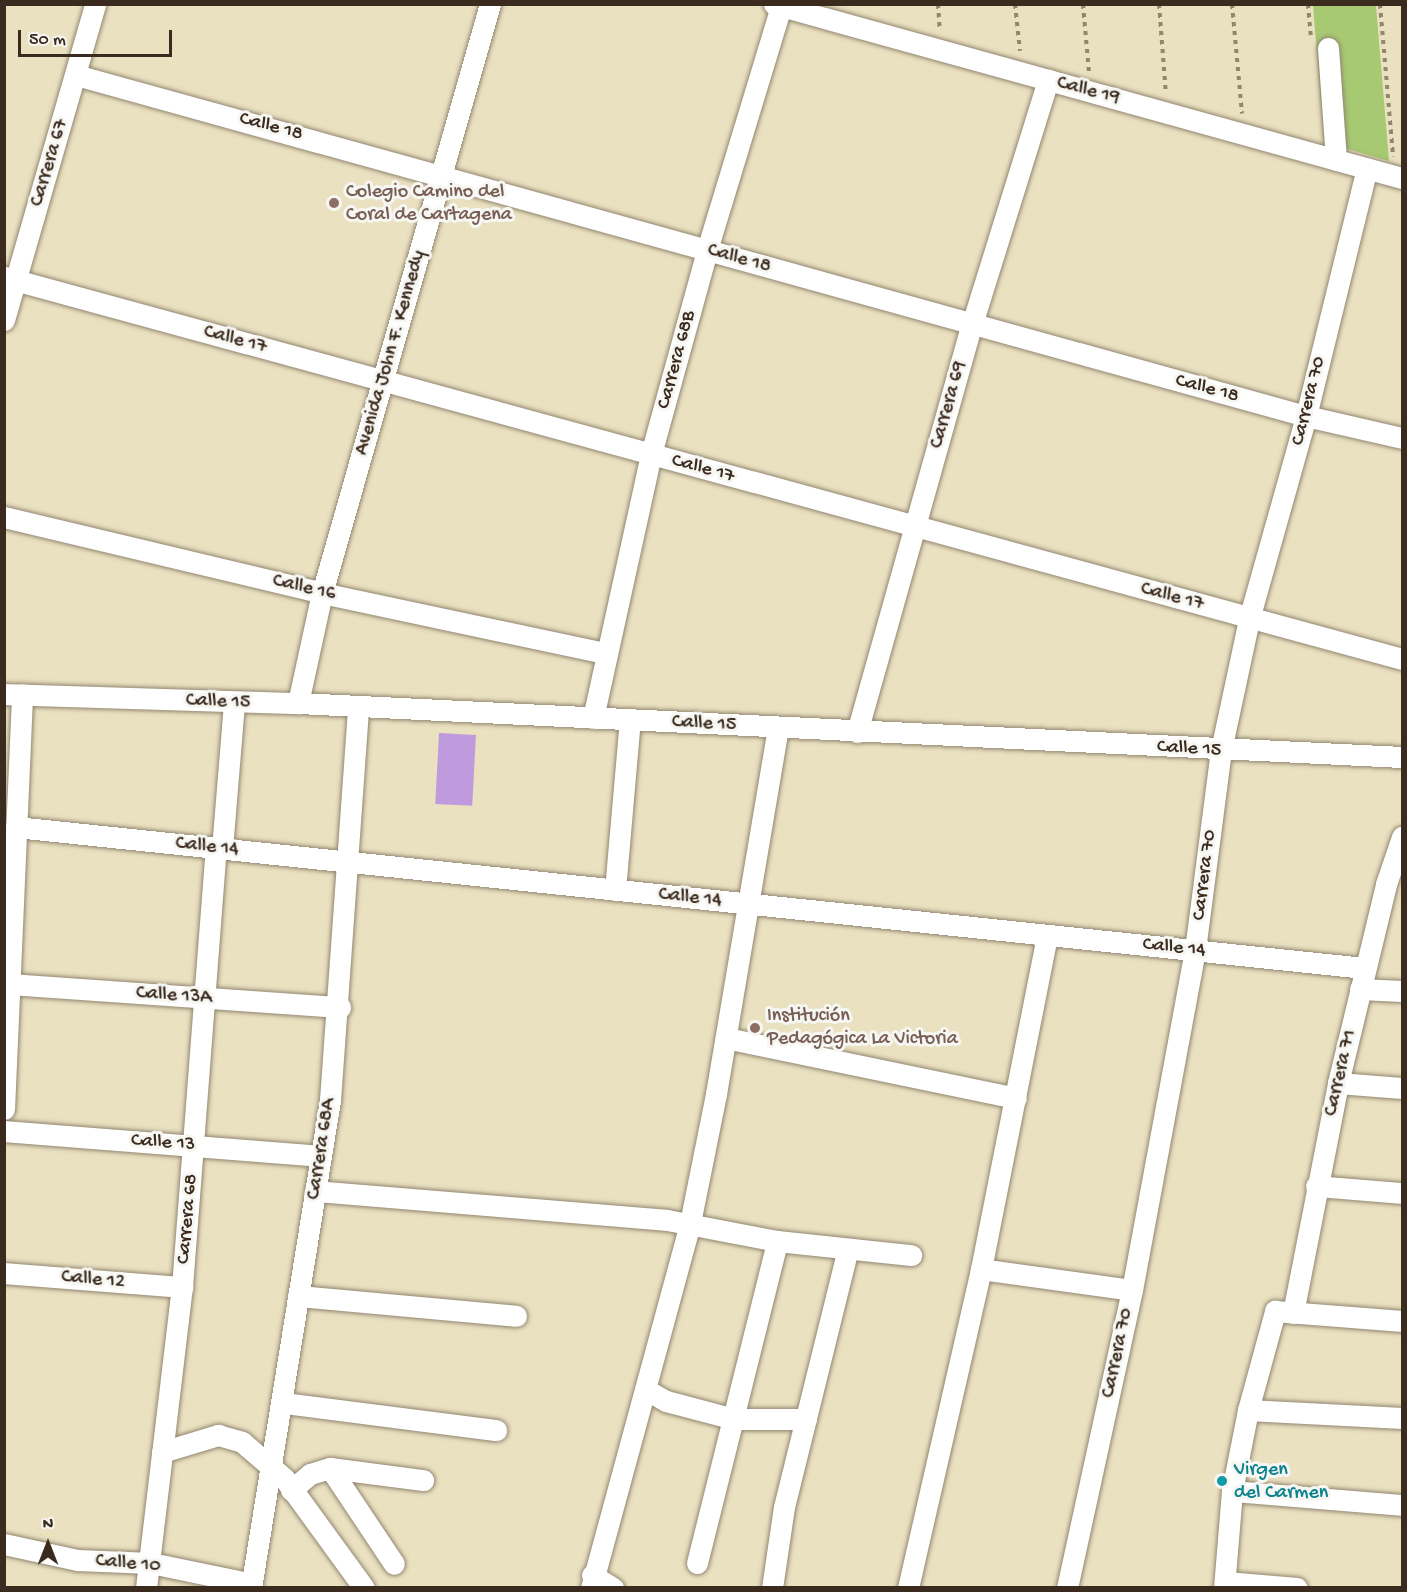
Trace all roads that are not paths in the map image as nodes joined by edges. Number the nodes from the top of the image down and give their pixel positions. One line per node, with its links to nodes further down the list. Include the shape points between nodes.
1 (95, 4): 5 (street, Carrera 67)
2 (490, 4): 9 (street, Avenida John F. Kennedy)
3 (777, 6): 6 (street, Calle 19); 11 (street, Carrera 68B)
4 (1328, 48): 7 (street)
5 (76, 75): 9 (street, Calle 18); 12 (street, Carrera 67)
6 (1048, 80): 7 (street, Calle 19); 14 (street, Carrera 69)
7 (1336, 160): 8 (street, Calle 19)
8 (1367, 168): 10 (street, Calle 19); 16 (street, Carrera 70)
9 (442, 173): 11 (street, Calle 18); 15 (street, Avenida John F. Kennedy)
10 (1398, 177)
11 (707, 250): 14 (street, Calle 18); 18 (street, Carrera 68B)
12 (10, 278): 13 (street, Carrera 67); 15 (street, Calle 17)
13 (4, 320)
14 (972, 324): 16 (street, Calle 18); 20 (street, Carrera 69)
15 (384, 381): 18 (street, Calle 17); 21 (street, Avenida John F. Kennedy)
16 (1306, 416): 17 (street, Calle 18); 22 (street, Carrera 70)
17 (1402, 438)
18 (651, 454): 20 (street, Calle 17); 23 (street, Carrera 68B)
19 (4, 517): 21 (street, Calle 16)
20 (915, 527): 22 (street, Calle 17); 32 (street, Carrera 69)
21 (322, 593): 23 (street, Calle 16); 27 (street, Avenida John F. Kennedy)
22 (1249, 619): 24 (street, Calle 17); 33 (street, Carrera 70)
23 (605, 653): 29 (street, Carrera 68B)
24 (1402, 659)
25 (13, 694): 26 (street, Calle 15); 35 (street)
26 (234, 703): 27 (street, Calle 15); 37 (street, Carrera 68)
27 (298, 703): 28 (street, Calle 15)
28 (358, 706): 29 (street, Calle 15); 38 (street, Carrera 68A)
29 (593, 718): 30 (street, Calle 15)
30 (630, 720): 31 (street, Calle 15); 40 (street)
31 (778, 728): 32 (street, Calle 15); 41 (street)
32 (857, 732): 33 (street, Calle 15)
33 (1221, 750): 34 (street, Calle 15); 43 (street, Carrera 70)
34 (1402, 757)
35 (16, 827): 37 (street, Calle 14); 45 (street)
36 (1402, 837): 39 (street, Carrera 71)
37 (219, 849): 38 (street, Calle 14); 48 (street, Carrera 68)
38 (348, 862): 40 (street, Calle 14); 49 (street, Carrera 68A)
39 (1394, 884): 44 (street, Carrera 71)
40 (615, 890): 41 (street, Calle 14)
41 (747, 903): 42 (street, Calle 14); 50 (street)
42 (1047, 935): 43 (street, Calle 14); 53 (street)
43 (1195, 950): 44 (street, Calle 14); 68 (street, Carrera 70)
44 (1365, 968): 46 (street, Carrera 71)
45 (9, 984): 48 (street, Calle 13A); 54 (street)
46 (1360, 989): 47 (street); 51 (street, Carrera 71)
47 (1402, 991)
48 (207, 998): 49 (street, Calle 13A); 56 (street, Carrera 68)
49 (340, 1007): 57 (street, Carrera 68A)
50 (726, 1038): 53 (street); 61 (street)
51 (1338, 1083): 52 (street); 58 (street, Carrera 71)
52 (1402, 1088)
53 (1016, 1098): 65 (street)
54 (4, 1109)
55 (4, 1131): 56 (street, Calle 13)
56 (195, 1146): 57 (street, Calle 13); 67 (street, Carrera 68)
57 (321, 1156): 59 (street, Carrera 68A)
58 (1316, 1186): 60 (street); 70 (street, Carrera 71)
59 (315, 1191): 61 (street); 69 (street, Carrera 68A)
60 (1402, 1193)
61 (690, 1223): 62 (street); 73 (street)
62 (777, 1241): 63 (street); 77 (street)
63 (848, 1249): 64 (street); 78 (street)
64 (911, 1255)
65 (981, 1269): 68 (street); 99 (street)
66 (4, 1273): 67 (street, Calle 12)
67 (182, 1287): 80 (street, Carrera 68)
68 (1132, 1290): 100 (street, Carrera 70)
69 (298, 1296): 71 (street); 74 (street, Carrera 68A)
70 (1284, 1312): 72 (street); 75 (street, Carrera 71)
71 (516, 1316)
72 (1402, 1321)
73 (645, 1389): 77 (street, via 666,1401); 92 (street)
74 (284, 1403): 79 (street); 81 (street, Carrera 68A)
75 (1248, 1410): 76 (street); 85 (street, Carrera 71)
76 (1402, 1418)
77 (734, 1419): 78 (street); 89 (street)
78 (806, 1419): 98 (street, via 784,1507)
79 (496, 1430)
80 (162, 1452): 81 (street, via 218,1435 242,1442); 88 (street, Carrera 68)
81 (270, 1463): 84 (street); 94 (street, Carrera 68A)
82 (330, 1468): 83 (street); 84 (street, via 310,1474); 90 (street)
83 (423, 1480)
84 (291, 1490): 91 (street)
85 (1232, 1491): 86 (street); 93 (street, Carrera 71)
86 (1402, 1505)
87 (4, 1544): 88 (street, Calle 10, via 77,1560)
88 (151, 1563): 94 (street, Calle 10); 95 (street, Carrera 68)
89 (697, 1563)
90 (394, 1564)
91 (350, 1578): 96 (street)
92 (591, 1581): 97 (street)
93 (1225, 1585): 101 (street)
94 (252, 1586)
95 (146, 1587)
96 (364, 1587)
97 (613, 1587)
98 (772, 1587)
99 (908, 1587)
100 (1067, 1587)
101 (1297, 1587)

